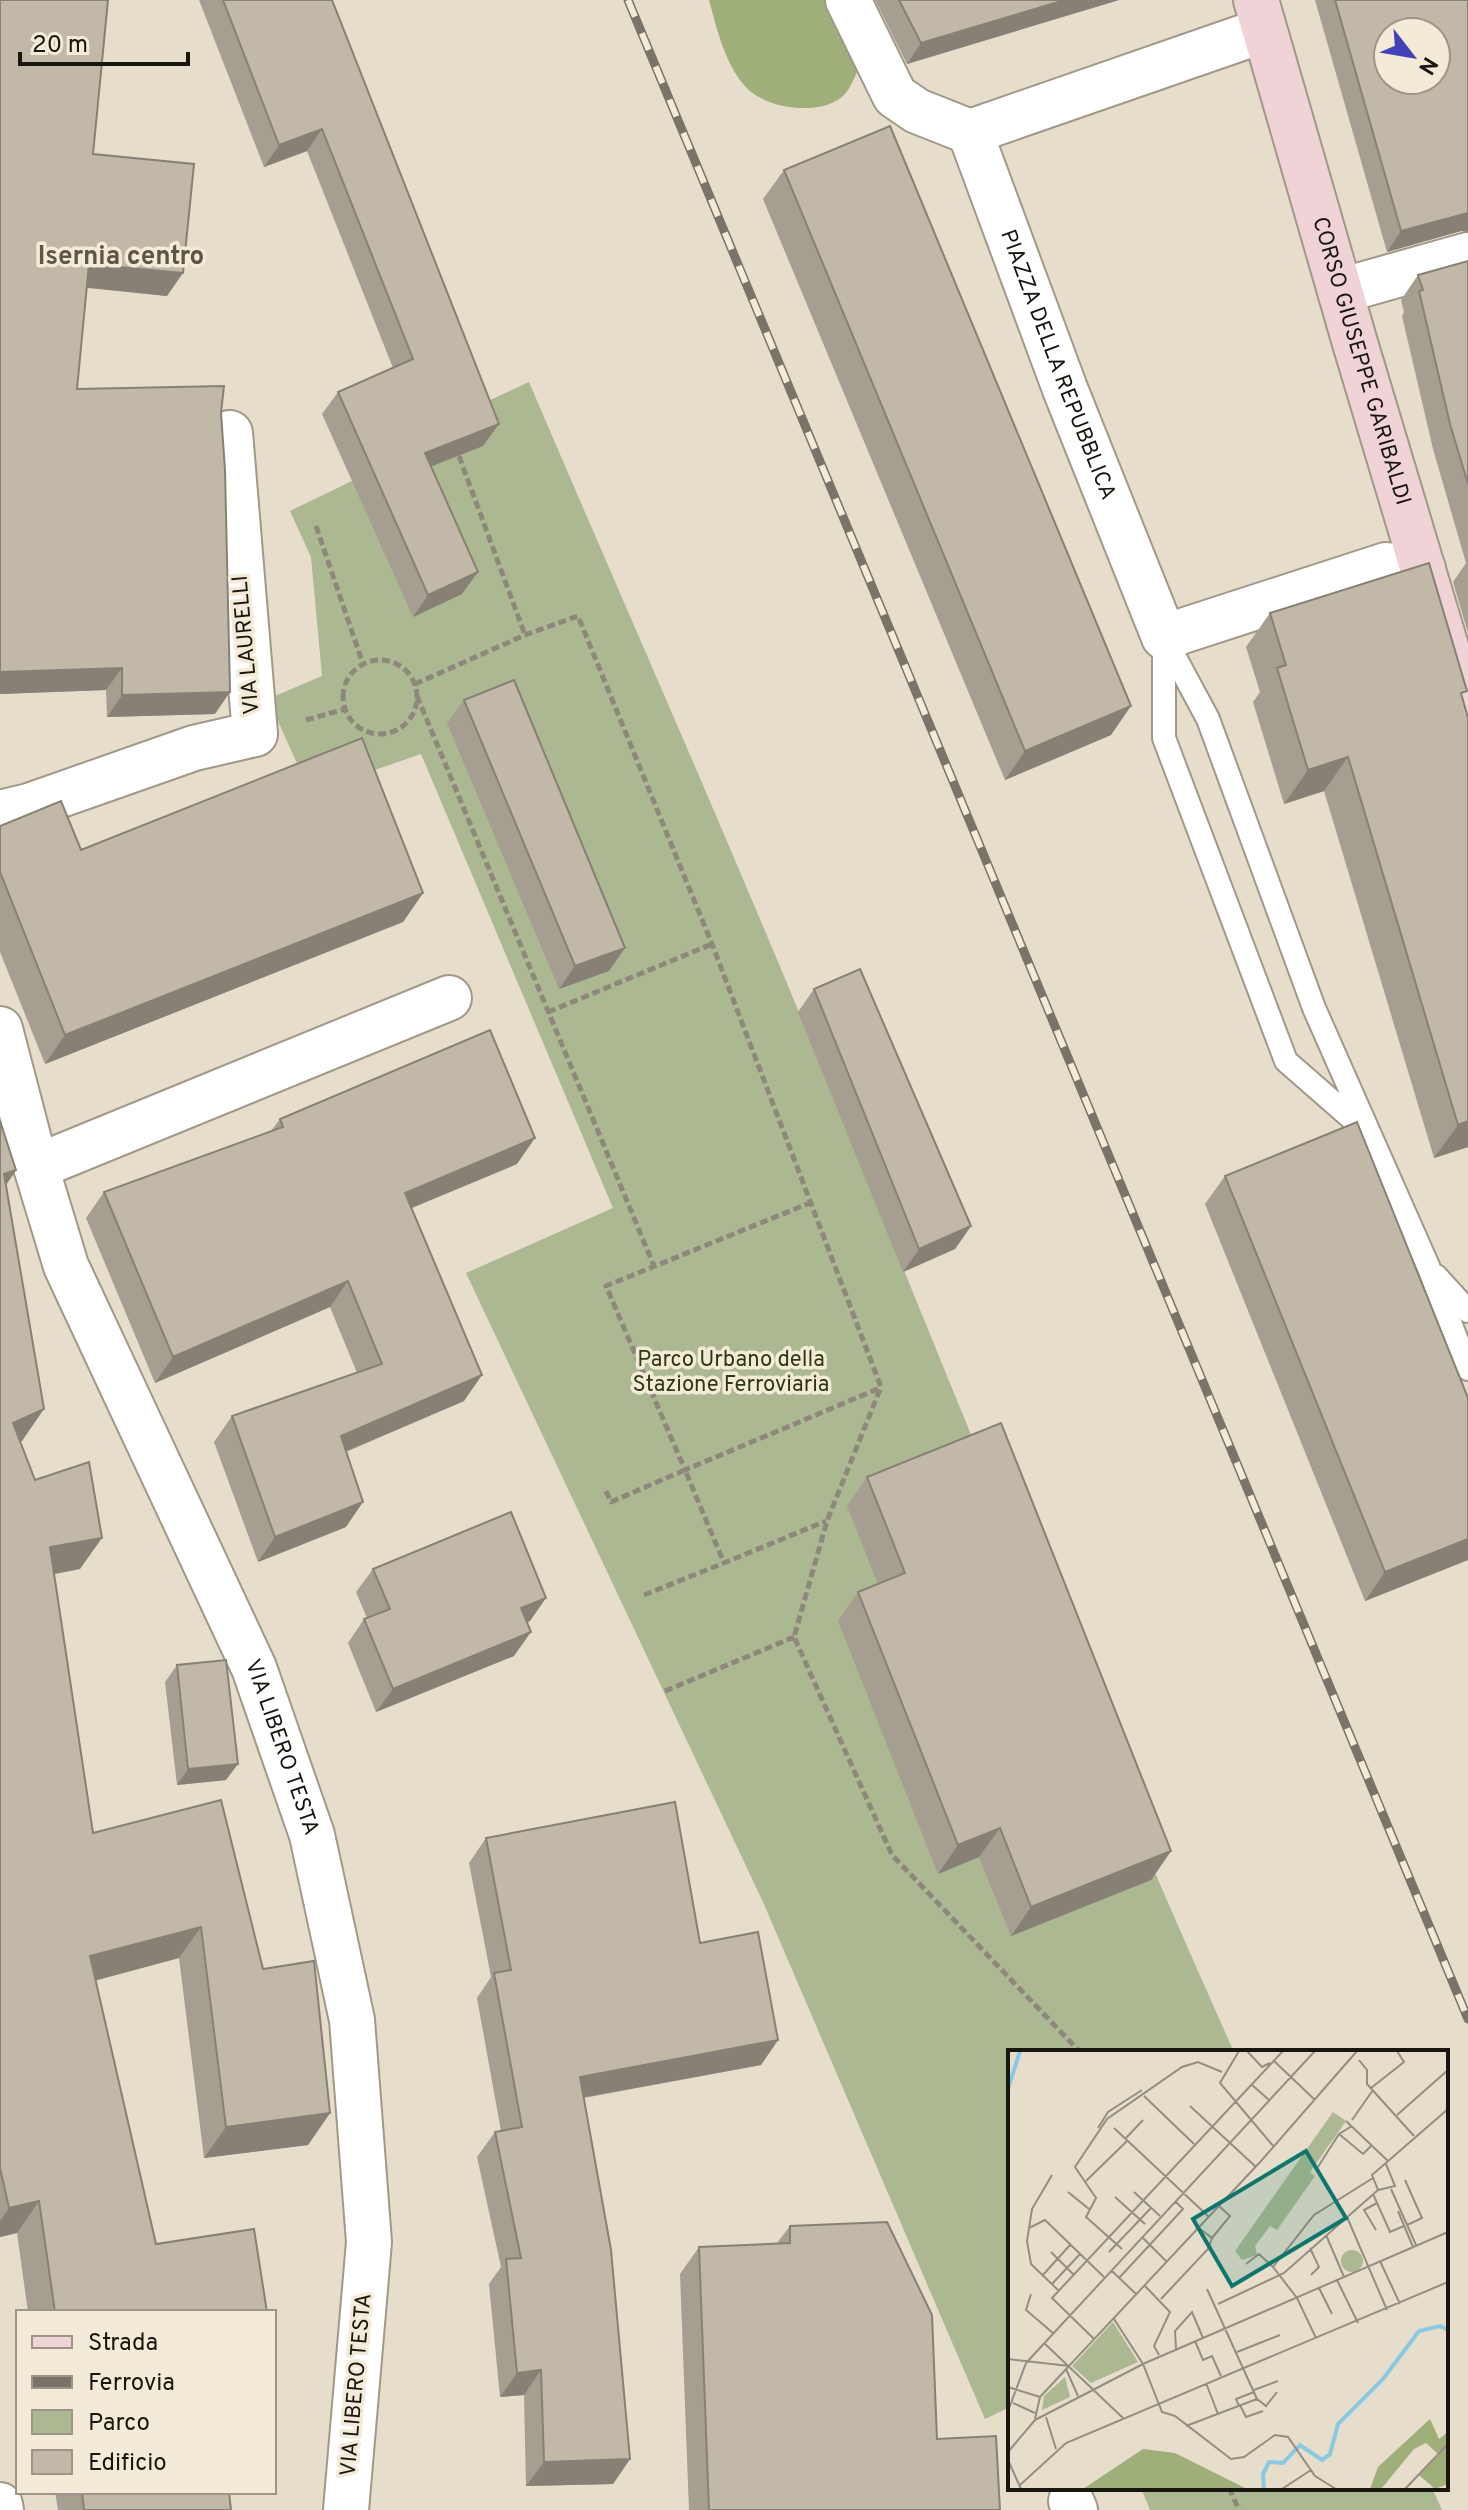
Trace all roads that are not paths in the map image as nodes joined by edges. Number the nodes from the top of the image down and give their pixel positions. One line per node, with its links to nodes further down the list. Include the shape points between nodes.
1 (848, 0): 3 (street, via 895,96 917,111)
2 (1260, 15): 3 (street); 5 (main road, CORSO GIUSEPPE GARIBALDI)
3 (970, 132): 8 (street, PIAZZA DELLA REPUBBLICA)
4 (1468, 255): 5 (street)
5 (1340, 291): 7 (main road, CORSO GIUSEPPE GARIBALDI)
6 (230, 433): 10 (street, VIA LAURELLI, via 255,734 194,748)
7 (1423, 569): 8 (street, via 1386,565); 9 (main road, CORSO GIUSEPPE GARIBALDI)
8 (1164, 637): 13 (lane, via 1208,719 1314,1008); 13 (lane, via 1164,738 1286,1061)
9 (1468, 720)
10 (0, 813)
11 (449, 998): 14 (street)
12 (0, 1029): 14 (street, VIA LIBERO TESTA)
13 (1371, 1136): 15 (lane)
14 (36, 1167): 18 (street, VIA LIBERO TESTA, via 66,1266 254,1668 312,1835 352,2020 369,2242)
15 (1428, 1266): 16 (lane); 17 (lane)
16 (1468, 1311)
17 (1468, 1369)
18 (346, 2510)

